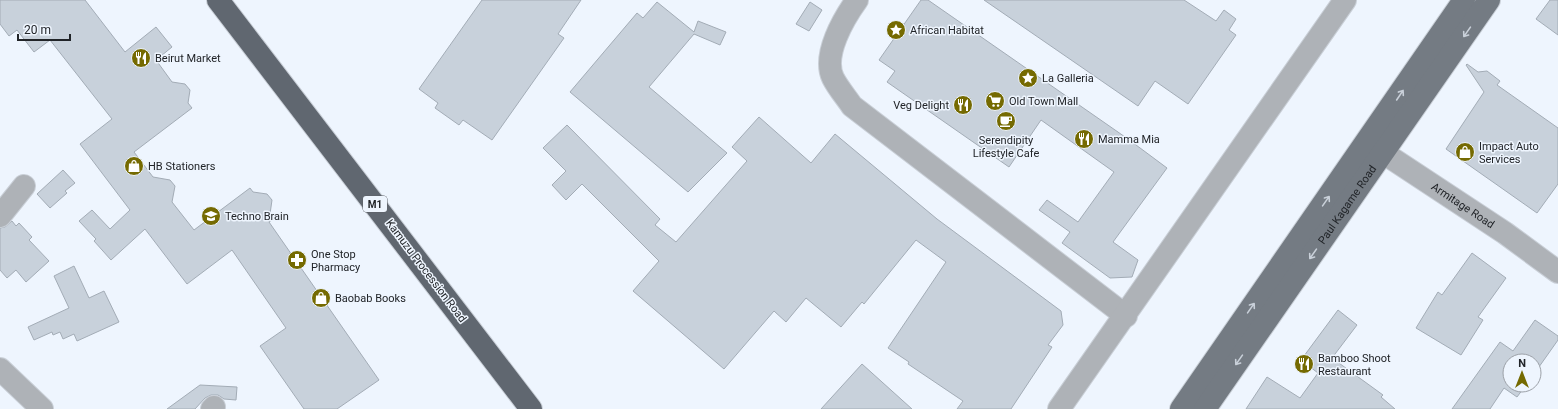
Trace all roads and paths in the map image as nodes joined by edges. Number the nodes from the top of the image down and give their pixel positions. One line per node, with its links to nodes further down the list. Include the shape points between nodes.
1 (218, 0): 13 (highway, Kamuzu Procession Road / M1)
2 (857, 0): 10 (street, via 830,51 832,76 852,106)
3 (1345, 0): 10 (street)
4 (1464, 0): 6 (main road, one-way to 4)
5 (1489, 0): 6 (main road, Paul Kagame Road, one-way to 6)
6 (1375, 147): 9 (street, Armitage Road, via 1505,233); 15 (main road, one-way to 6); 16 (main road, Paul Kagame Road, one-way to 16)
7 (24, 186): 8 (street)
8 (0, 216)
9 (1558, 272)
10 (1126, 316): 14 (street)
11 (0, 369): 12 (street)
12 (42, 409)
13 (531, 409)
14 (1059, 409)
15 (1181, 409)
16 (1205, 409)

